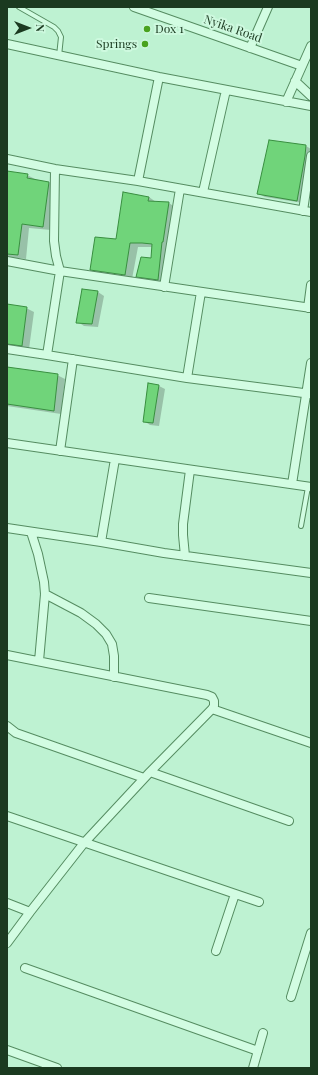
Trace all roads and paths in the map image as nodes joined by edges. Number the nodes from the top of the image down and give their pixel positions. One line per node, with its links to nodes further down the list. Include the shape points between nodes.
1 (19, 7): 7 (lane, via 54,27 61,36)
2 (134, 7): 6 (street, Nyika Road)
3 (268, 7): 6 (street)
4 (7, 44): 7 (street)
5 (311, 46): 8 (street)
6 (250, 48): 8 (street, Nyika Road)
7 (59, 56): 9 (street)
8 (302, 66): 10 (street)
9 (159, 77): 11 (street); 18 (street)
10 (296, 81): 12 (street); 13 (street)
11 (226, 90): 13 (street); 20 (street)
12 (311, 96)
13 (286, 102): 14 (street)
14 (311, 106)
15 (311, 156): 21 (street)
16 (7, 159): 17 (street)
17 (54, 169): 18 (street); 23 (street, via 54,240)
18 (138, 181): 19 (street)
19 (180, 189): 20 (street); 25 (street)
20 (203, 192): 21 (street)
21 (307, 211)
22 (7, 261): 23 (street)
23 (60, 271): 25 (street); 29 (street)
24 (311, 285): 27 (street)
25 (164, 286): 26 (street)
26 (201, 292): 27 (street); 32 (street)
27 (310, 308)
28 (7, 350): 29 (street)
29 (48, 355): 30 (street)
30 (73, 359): 32 (street); 35 (street)
31 (311, 363): 33 (street)
32 (187, 378): 33 (street)
33 (308, 394): 38 (street)
34 (7, 443): 35 (street)
35 (60, 451): 36 (street)
36 (115, 459): 37 (street); 43 (street)
37 (190, 470): 38 (street); 44 (street, via 182,524)
38 (292, 484): 39 (street)
39 (309, 487): 40 (lane)
40 (301, 526)
41 (7, 528): 42 (street)
42 (31, 532): 43 (street); 46 (street)
43 (100, 542): 44 (street)
44 (185, 556): 45 (street)
45 (311, 573)
46 (45, 594): 50 (street); 51 (street, via 81,613 106,634 112,644)
47 (149, 598): 48 (street)
48 (311, 622)
49 (7, 655): 50 (street)
50 (39, 661): 51 (street)
51 (114, 677): 52 (street, via 207,695 214,701)
52 (212, 710): 54 (street); 55 (street)
53 (7, 726): 55 (street, via 16,733)
54 (311, 743)
55 (147, 775): 57 (street); 58 (street)
56 (7, 816): 58 (street)
57 (289, 821)
58 (84, 843): 59 (street); 62 (street)
59 (235, 894): 60 (street); 65 (street)
60 (258, 902)
61 (7, 903): 62 (street)
62 (30, 912): 64 (street)
63 (311, 933): 67 (street)
64 (7, 943)
65 (216, 951)
66 (25, 968): 70 (street)
67 (291, 996)
68 (263, 1033): 70 (street)
69 (7, 1050): 71 (street)
70 (258, 1051): 72 (street)
71 (58, 1068)
72 (253, 1068)

